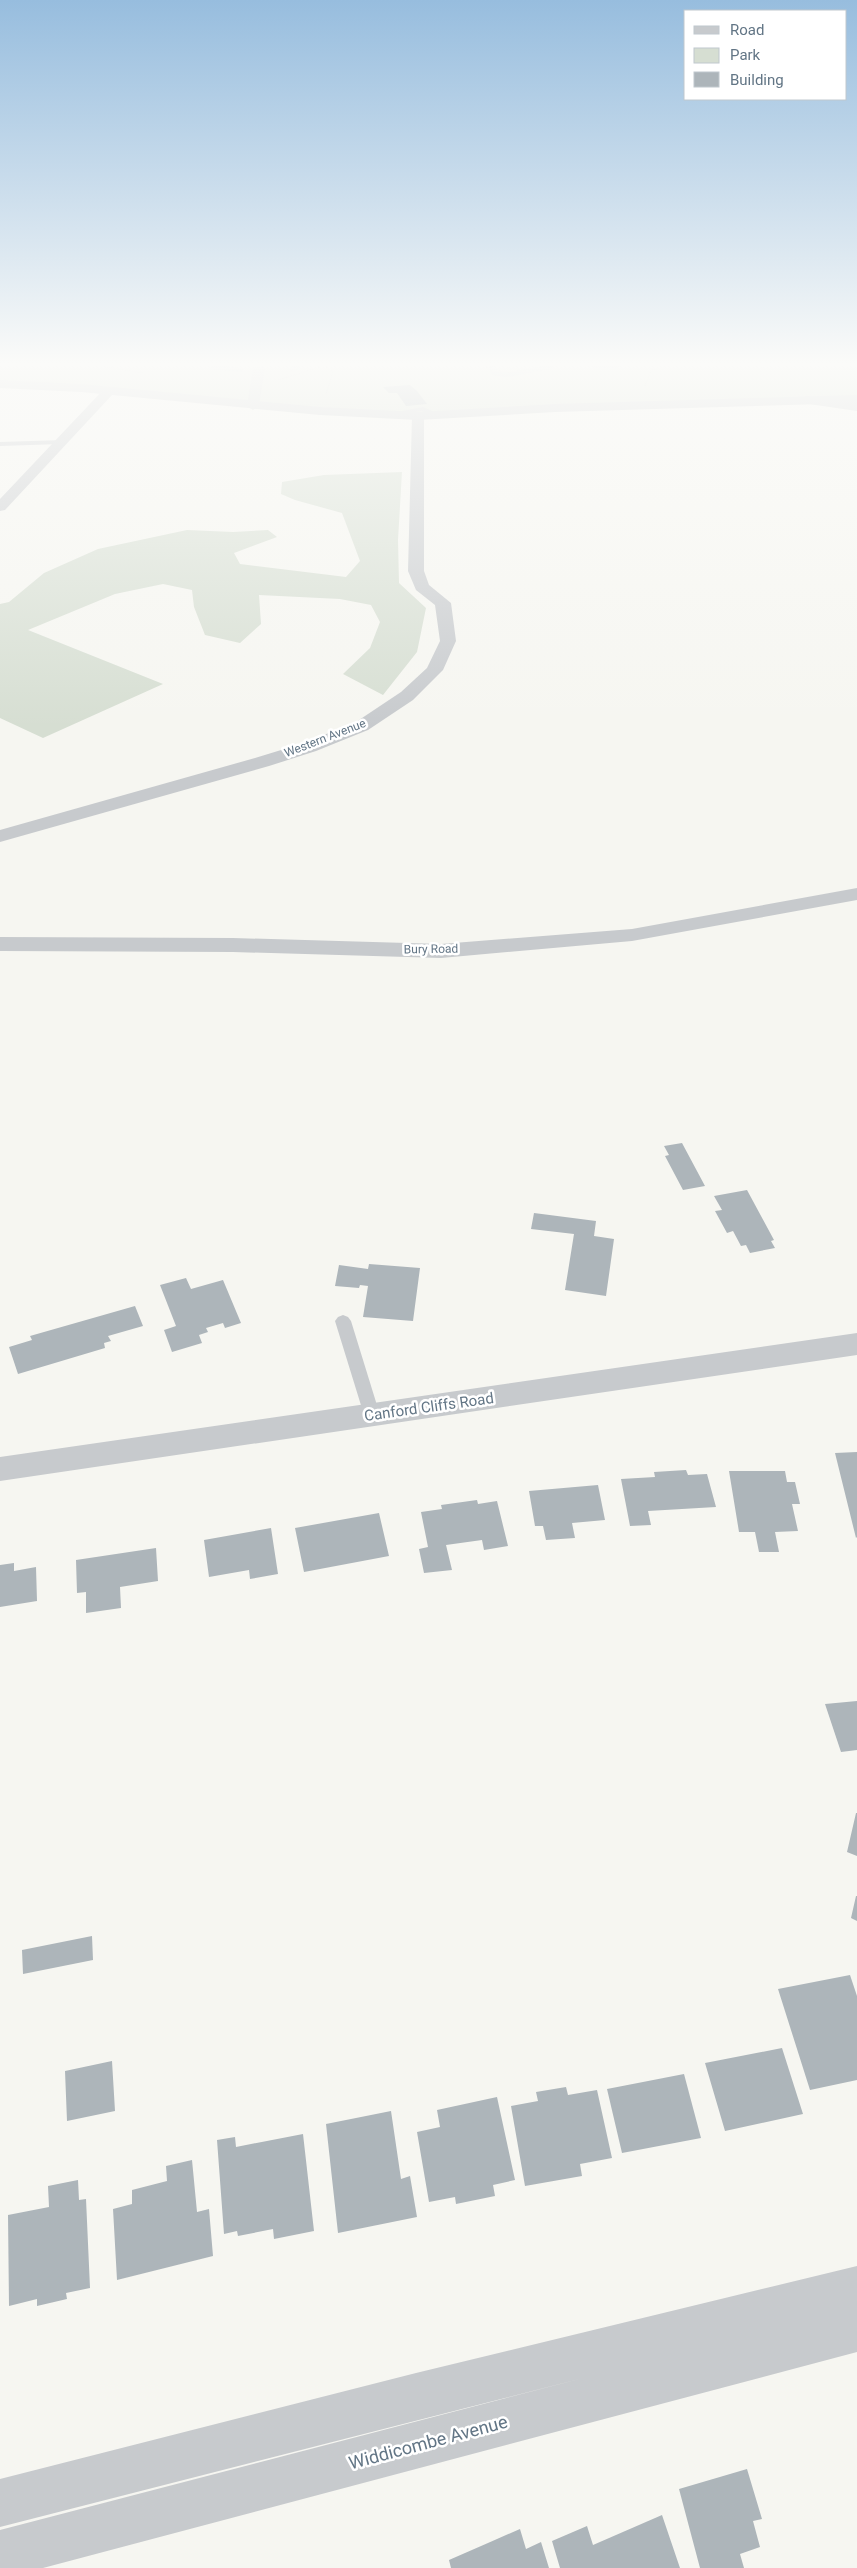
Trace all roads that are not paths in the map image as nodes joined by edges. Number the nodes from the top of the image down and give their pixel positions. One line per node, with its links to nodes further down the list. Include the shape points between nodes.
1 (14, 487): 3 (street)
2 (417, 487): 5 (street, Western Avenue, via 416,571 422,587 443,603 448,641 434,670 407,696 362,726 314,746)
3 (5, 496): 4 (street)
4 (0, 507)
5 (0, 836)
6 (857, 894): 7 (street, Bury Road, via 632,935 441,951 233,945)
7 (0, 944)
8 (343, 1321): 10 (lane)
9 (857, 1344): 10 (street, Canford Cliffs Road)
10 (372, 1415): 11 (street, Canford Cliffs Road)
11 (0, 1470)
12 (857, 2288): 14 (street, via 416,2396)
13 (857, 2330): 15 (street, Widdicombe Avenue)
14 (0, 2504)
15 (0, 2555)

